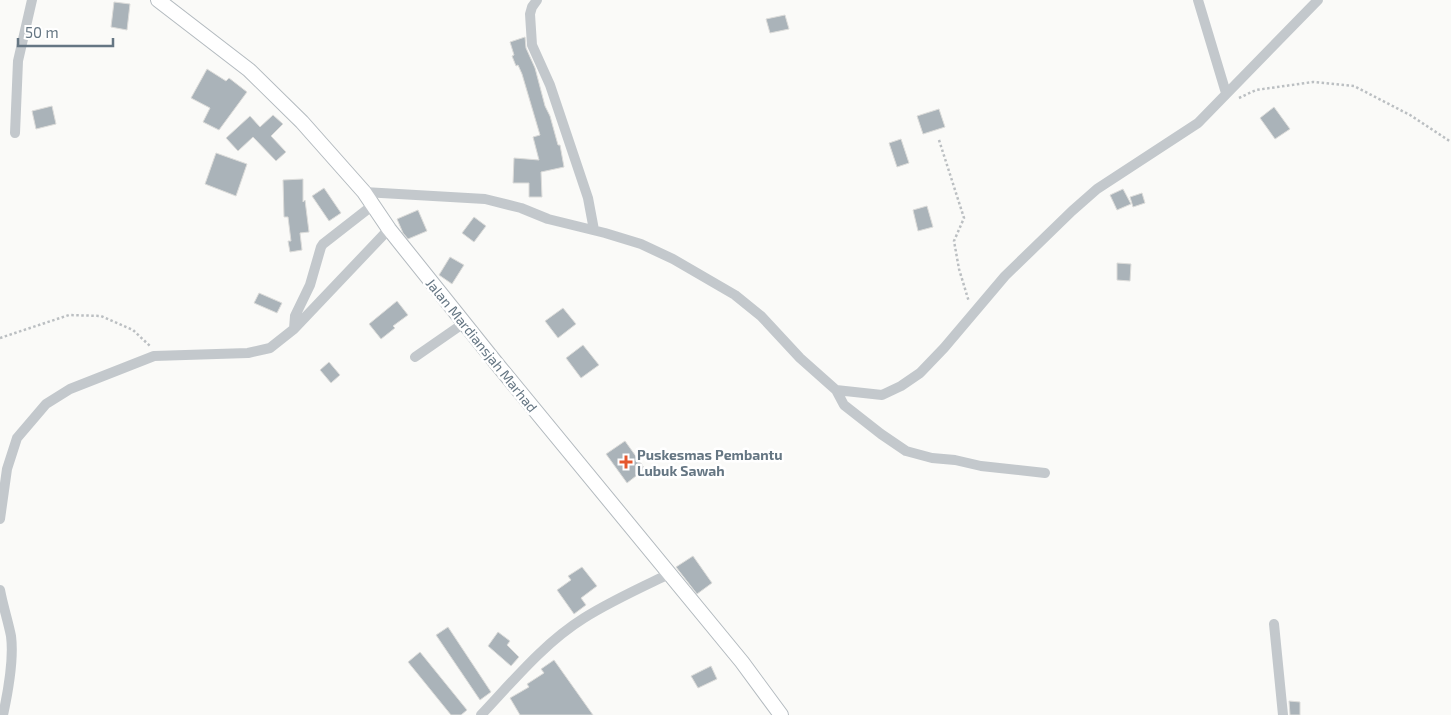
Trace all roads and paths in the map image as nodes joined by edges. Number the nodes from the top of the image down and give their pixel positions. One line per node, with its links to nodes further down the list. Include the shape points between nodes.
1 (32, 0): 8 (street, via 18,61)
2 (158, 0): 11 (street, Jalan Mardiansjah Marhad, via 249,70 302,122)
3 (537, 0): 14 (street, via 530,14 532,44 550,85 588,198)
4 (1198, 0): 6 (street)
5 (1318, 0): 6 (street)
6 (1226, 94): 15 (street, via 1198,123 1096,189 1005,276)
7 (1240, 98): 10 (path, via 1256,90 1313,82 1354,86 1410,115)
8 (15, 134)
9 (939, 140): 15 (path, via 964,218 954,241)
10 (1451, 142)
11 (364, 192): 12 (street, Jalan Mardiansjah Marhad); 14 (street, via 485,199)
12 (373, 205): 13 (street, Jalan Mardiansjah Marhad); 17 (street, via 321,247)
13 (389, 229): 16 (street, Jalan Mardiansjah Marhad); 17 (street)
14 (594, 230): 21 (street, via 641,244 735,295 761,316 800,358)
15 (973, 314): 21 (street, via 920,373 901,386 882,395)
16 (464, 323): 20 (street); 24 (street, Jalan Mardiansjah Marhad)
17 (294, 329): 19 (street, via 270,348 248,353)
18 (0, 338): 19 (path, via 69,315 101,316 133,330 150,346)
19 (154, 356): 23 (street, via 70,389 46,404 17,438 7,468)
20 (415, 357)
21 (836, 390): 22 (street, via 844,405 906,451 980,466)
22 (1046, 473)
23 (0, 519)
24 (669, 574): 28 (street, via 612,602 556,639); 29 (street, Jalan Mardiansjah Marhad)
25 (0, 590): 27 (street, via 11,638 8,692)
26 (1274, 624): 30 (street)
27 (3, 715)
28 (481, 715)
29 (781, 715)
30 (1283, 715)

